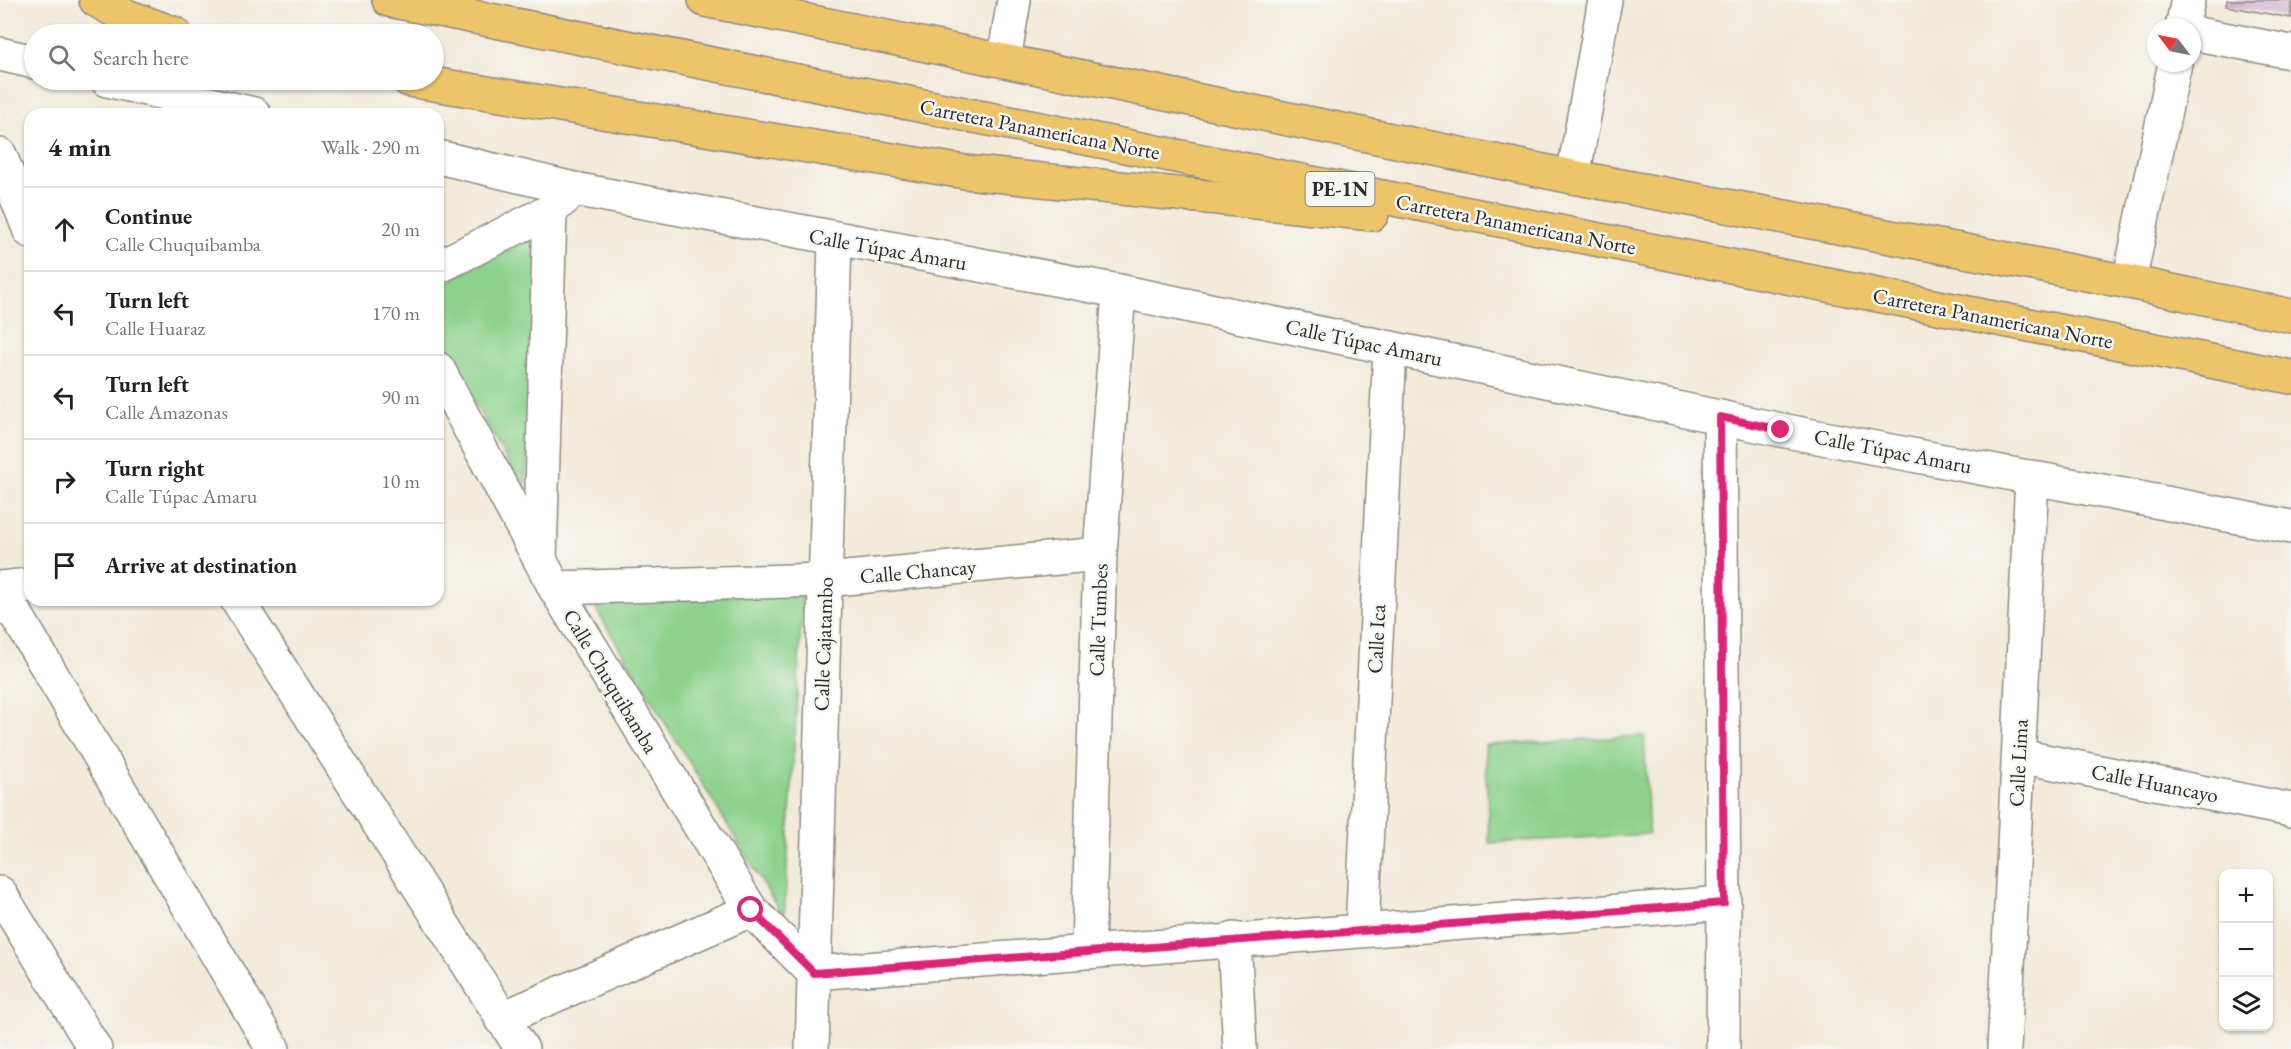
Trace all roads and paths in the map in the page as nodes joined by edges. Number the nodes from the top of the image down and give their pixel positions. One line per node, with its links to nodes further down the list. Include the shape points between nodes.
1 (96, 0): 8 (highway)
2 (388, 0): 26 (highway, Carretera Panamericana Norte / PE-1N)
3 (705, 0): 13 (highway)
4 (1014, 0): 13 (street)
5 (1605, 0): 20 (street)
6 (2188, 0): 7 (street)
7 (2184, 18)
8 (148, 24)
9 (2201, 35): 10 (street)
10 (2291, 52)
11 (0, 54): 12 (street)
12 (24, 60)
13 (1004, 60): 20 (highway)
14 (2173, 72): 29 (street)
15 (444, 86): 26 (highway, via 965,172)
16 (150, 90): 17 (street)
17 (228, 108)
18 (0, 155): 24 (street)
19 (444, 158): 22 (street, Calle Túpac Amaru)
20 (1573, 177): 29 (highway)
21 (0, 178): 25 (street)
22 (574, 189): 23 (street); 27 (street, Calle Túpac Amaru)
23 (550, 212): 28 (street); 39 (street)
24 (24, 216)
25 (24, 220)
26 (1576, 236): 33 (highway, Carretera Panamericana Norte / PE-1N)
27 (835, 239): 30 (street, Calle Túpac Amaru); 40 (street, Calle Cajatambo)
28 (444, 264)
29 (2129, 282): 31 (highway)
30 (1119, 291): 32 (street, Calle Túpac Amaru); 38 (street, Calle Tumbes)
31 (2291, 316)
32 (1390, 348): 35 (street, Calle Túpac Amaru); 50 (street, Calle Ica)
33 (2291, 377)
34 (444, 380): 39 (street, Calle Chuquibamba)
35 (1720, 417): 36 (street, Calle Túpac Amaru); 48 (street)
36 (2032, 477): 37 (street, Calle Túpac Amaru); 45 (street, Calle Lima)
37 (2291, 527)
38 (1100, 554): 40 (street, Calle Chancay); 52 (street, Calle Tumbes)
39 (547, 574): 40 (street, Calle Chancay); 49 (street, Calle Chuquibamba)
40 (825, 580): 53 (street, Calle Cajatambo)
41 (24, 586): 42 (street)
42 (0, 588)
43 (0, 601): 56 (street, via 17,616)
44 (241, 606): 54 (street)
45 (2019, 756): 46 (street, Calle Huancayo); 61 (street, Calle Lima)
46 (2291, 810)
47 (0, 892): 55 (street)
48 (1724, 903): 50 (street); 60 (street)
49 (751, 910): 53 (street, Calle Chuquibamba); 54 (street)
50 (1362, 930): 51 (street)
51 (1234, 939): 52 (street); 59 (street)
52 (1088, 950): 53 (street)
53 (814, 973): 58 (street, Calle Cajatambo)
54 (501, 1019): 57 (street)
55 (95, 1049)
56 (273, 1049)
57 (522, 1049)
58 (812, 1049)
59 (1240, 1049)
60 (1723, 1049)
61 (2004, 1049)

